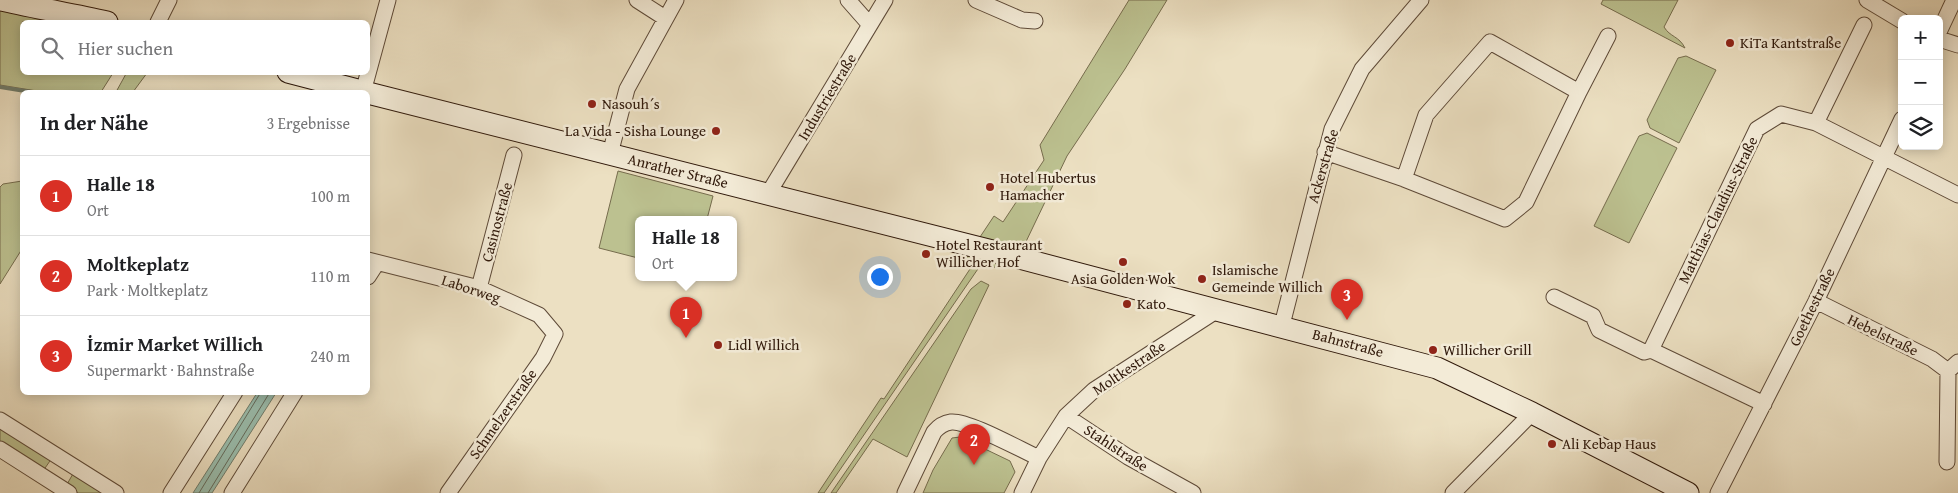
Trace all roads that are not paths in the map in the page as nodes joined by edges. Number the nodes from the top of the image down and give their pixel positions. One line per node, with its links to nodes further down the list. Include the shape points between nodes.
1 (0, 0): 12 (street)
2 (169, 0): 17 (street)
3 (388, 0): 25 (street)
4 (637, 0): 13 (street)
5 (676, 0): 13 (street)
6 (848, 0): 20 (street)
7 (885, 0): 20 (street, Industriestraße)
8 (976, 0): 18 (street, via 1022,20)
9 (1421, 0): 34 (street, Ackerstraße, via 1362,69 1332,128)
10 (1867, 0): 14 (street)
11 (1954, 0): 19 (street)
12 (44, 10): 15 (street); 16 (street)
13 (665, 18): 35 (street, via 627,89)
14 (1898, 19)
15 (66, 20)
16 (99, 20)
17 (159, 20)
18 (1035, 21)
19 (1943, 23)
20 (870, 25): 39 (street, Industriestraße)
21 (1864, 25): 32 (street)
22 (1608, 36): 30 (street)
23 (1943, 39): 24 (street)
24 (1958, 45)
25 (370, 73)
26 (299, 75): 28 (street, Anrather Straße)
27 (369, 75): 29 (street)
28 (354, 90)
29 (366, 90)
30 (1579, 92): 38 (street, via 1526,202 1505,219); 38 (street, via 1490,42 1426,115)
31 (370, 94): 35 (street, Anrather Straße)
32 (1816, 124): 37 (street, Matthias-Claudius-Straße); 49 (street, Matthias-Claudius-Straße, via 1780,114 1757,129)
33 (1898, 128): 37 (street, Goethestraße)
34 (1325, 152): 38 (street); 47 (street, Ackerstraße)
35 (610, 154): 39 (street, Anrather Straße)
36 (514, 155): 43 (street, Casinostraße)
37 (1884, 158): 40 (street); 45 (street, Goethestraße)
38 (1404, 179)
39 (768, 194): 41 (street, Anrather Straße)
40 (1958, 195)
41 (988, 249): 46 (street, Bahnstraße)
42 (372, 262): 43 (street, Laborweg)
43 (479, 288): 48 (street, Laborweg, via 539,315)
44 (1554, 297): 49 (street, via 1593,316 1600,330 1644,352)
45 (1816, 301): 50 (street, Hebelstraße); 53 (street, Goethestraße)
46 (1219, 309): 47 (street, Bahnstraße); 55 (street, Moltkestraße, via 1094,390)
47 (1282, 325): 54 (street, Bahnstraße, via 1437,368)
48 (555, 334): 64 (street, Schmelzerstraße, via 543,358)
49 (1651, 350): 53 (street)
50 (1953, 367): 59 (street, Hebelstraße)
51 (233, 395): 62 (street)
52 (293, 395): 63 (street)
53 (1764, 404): 70 (street, Goethestraße)
54 (1532, 413): 68 (street); 69 (street, Bahnstraße)
55 (1066, 416): 58 (street, Moltkestraße); 67 (street, Stahlstraße, via 1128,457)
56 (0, 420): 61 (street)
57 (0, 449): 60 (street)
58 (1039, 458): 65 (street, via 965,424 948,422 934,432); 66 (street, Moltkestraße)
59 (1946, 462)
60 (69, 493)
61 (116, 493)
62 (171, 493)
63 (232, 493)
64 (448, 493)
65 (905, 493)
66 (1022, 493)
67 (1193, 493)
68 (1453, 493)
69 (1688, 493)
70 (1718, 493)

